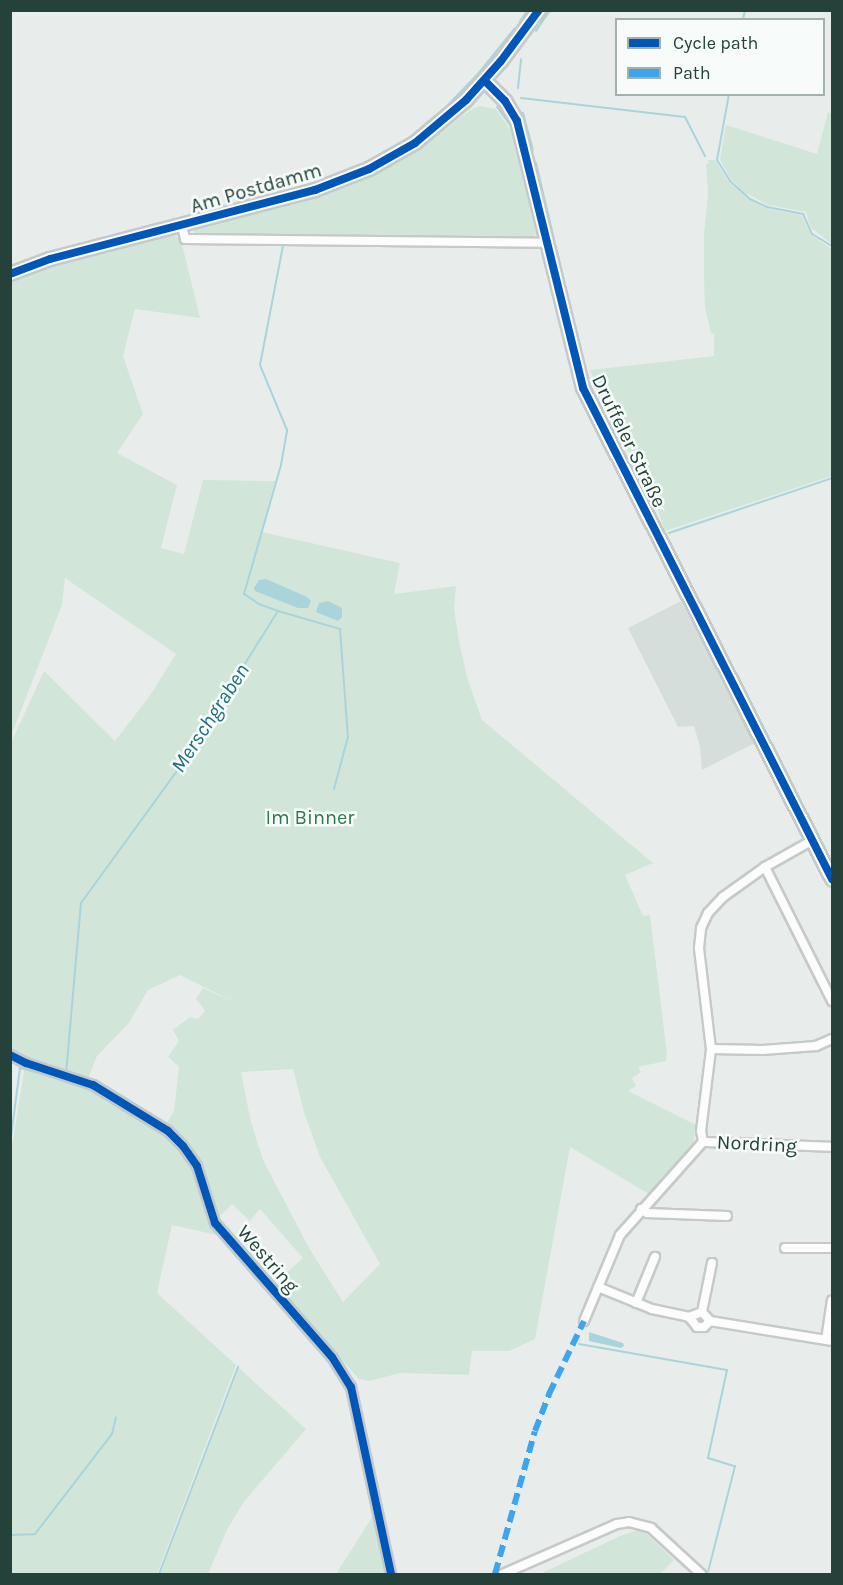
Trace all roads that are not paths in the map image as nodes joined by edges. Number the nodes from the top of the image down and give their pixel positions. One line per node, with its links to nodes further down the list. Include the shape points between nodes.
1 (539, 10): 2 (street)
2 (485, 81): 3 (street, Am Postdamm, via 415,143 369,169 315,190); 4 (street, Druffeler Straße, via 517,120)
3 (182, 226): 4 (street, Am Postdamm, via 185,239); 5 (street, Am Postdamm, via 50,259)
4 (547, 243): 6 (street, Druffeler Straße, via 583,388)
5 (10, 274)
6 (813, 840): 7 (street, Nordring); 8 (street, Druffeler Straße)
7 (765, 867): 9 (street); 11 (street, Nordring, via 712,906 701,928 699,948)
8 (832, 879)
9 (832, 1001)
10 (832, 1039): 11 (street, via 816,1046)
11 (711, 1049): 13 (street, Nordring, via 700,1131)
12 (10, 1055): 29 (street, Westring, via 93,1084 168,1131 183,1146 197,1166 215,1223 332,1357 351,1387)
13 (703, 1142): 14 (street, Nordring); 15 (street)
14 (832, 1147)
15 (641, 1209): 16 (street); 21 (street, via 620,1235)
16 (727, 1216)
17 (784, 1248): 18 (street)
18 (832, 1248)
19 (655, 1257): 23 (street)
20 (712, 1263): 24 (street)
21 (598, 1287): 23 (street); 26 (street)
22 (832, 1300): 28 (street)
23 (636, 1304): 25 (street)
24 (702, 1312): 25 (street); 27 (street)
25 (689, 1317): 27 (street, via 697,1327)
26 (584, 1322)
27 (710, 1322): 28 (street)
28 (830, 1340)
29 (391, 1575)
30 (503, 1575): 31 (street, via 629,1522 651,1528)
31 (701, 1575)

